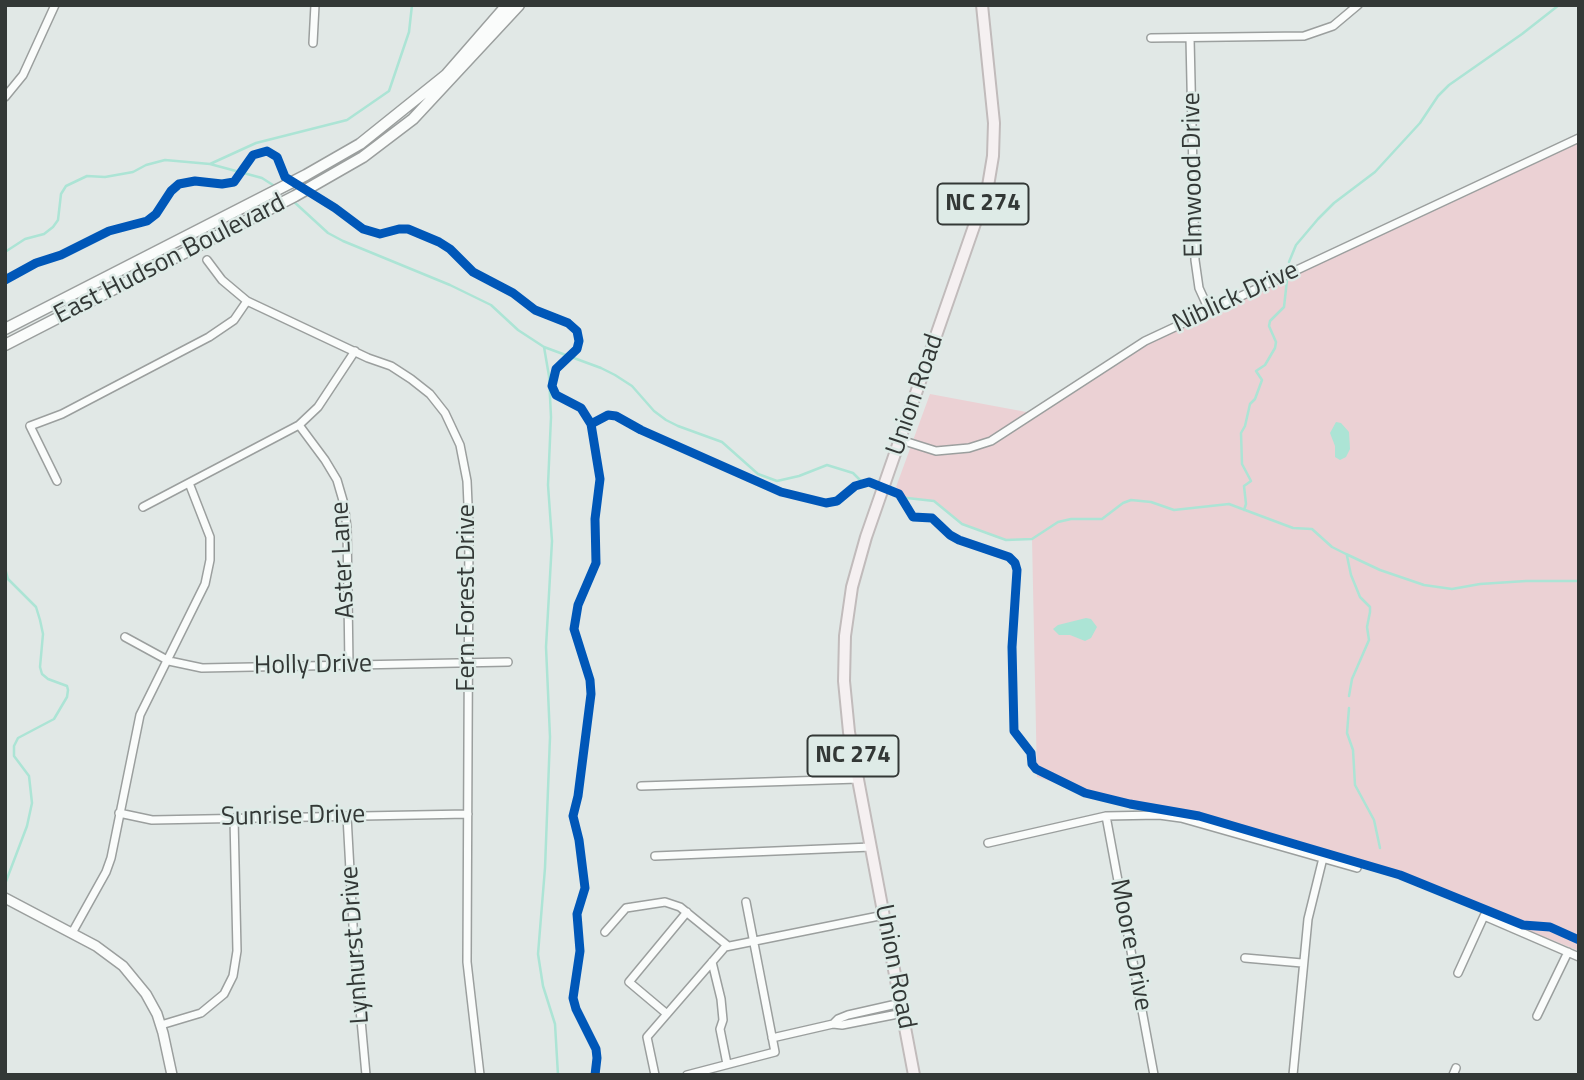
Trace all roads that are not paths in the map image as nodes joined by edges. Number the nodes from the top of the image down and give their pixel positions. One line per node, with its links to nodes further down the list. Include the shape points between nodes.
1 (55, 5): 11 (street, via 23,75)
2 (315, 5): 10 (street)
3 (507, 5): 7 (main road, East Hudson Boulevard)
4 (519, 5): 7 (main road, East Hudson Boulevard)
5 (982, 5): 20 (main road, Union Road / NC 274, via 994,123 988,187)
6 (1358, 5): 9 (street, via 1333,26 1304,36)
7 (488, 34): 16 (main road, East Hudson Boulevard, via 446,75 360,144); 17 (main road, East Hudson Boulevard, via 413,119 363,157)
8 (1151, 38): 9 (street)
9 (1190, 38): 15 (street, Elmwood Drive, via 1195,260 1199,288)
10 (313, 43)
11 (5, 97)
12 (1579, 138): 15 (street, Niblick Drive)
13 (207, 260): 14 (street, Fern Forest Drive, via 222,280)
14 (247, 300): 18 (street, Fern Forest Drive); 21 (street, via 234,320 209,337 62,414 30,426)
15 (1209, 310): 20 (street, Niblick Drive, via 1145,341 990,441 936,451)
16 (5, 329)
17 (5, 345)
18 (355, 351): 19 (street, via 324,398); 27 (street, Fern Forest Drive, via 391,366 421,386 445,413 460,445 467,481)
19 (299, 425): 22 (street); 28 (street, Aster Lane, via 337,480 344,504)
20 (901, 440): 29 (main road, Union Road / NC 274, via 863,547 848,611 844,681)
21 (57, 481)
22 (189, 483): 23 (street); 25 (street, via 207,525 210,560 205,584)
23 (143, 507)
24 (125, 637): 25 (street, Holly Drive)
25 (169, 661): 28 (street, Holly Drive, via 202,668); 31 (street, via 140,715)
26 (508, 662): 27 (street, Holly Drive)
27 (468, 663): 28 (street, Holly Drive); 32 (street, Fern Forest Drive)
28 (349, 666)
29 (858, 779): 30 (street); 37 (main road, Union Road / NC 274)
30 (641, 786)
31 (119, 813): 35 (street, Sunrise Drive, via 145,820); 45 (street, via 109,865)
32 (468, 814): 33 (street, Sunrise Drive); 63 (street, Fern Forest Drive, via 467,962)
33 (347, 816): 35 (street, Sunrise Drive); 62 (street, Lynhurst Drive)
34 (1106, 816): 36 (street); 39 (street, via 1181,818); 67 (street, Moore Drive)
35 (234, 818): 58 (street, via 237,951 233,976 224,994 201,1013)
36 (988, 843)
37 (871, 847): 38 (street); 44 (main road, Union Road / NC 274)
38 (655, 856)
39 (1323, 858): 40 (street); 53 (street)
40 (1357, 868)
41 (5, 898): 45 (street)
42 (746, 902): 47 (street)
43 (687, 912): 46 (street, via 665,902 626,908); 48 (street); 56 (street, via 629,982)
44 (884, 915): 47 (street); 55 (main road, Union Road / NC 274)
45 (72, 933): 58 (street, via 123,965 146,994)
46 (605, 933)
47 (753, 941): 48 (street); 59 (street)
48 (728, 946): 52 (street)
49 (1568, 953): 50 (street); 54 (street, via 1484,916); 57 (street)
50 (1579, 957)
51 (1245, 958): 53 (street)
52 (712, 962): 56 (street); 60 (street, via 721,999 720,1029)
53 (1302, 963): 68 (street)
54 (1458, 973)
55 (902, 1008): 59 (street, via 848,1015 833,1024); 66 (main road, Union Road / NC 274)
56 (667, 1014): 64 (street, via 647,1037)
57 (1537, 1016)
58 (161, 1025): 61 (street)
59 (772, 1038): 60 (street, via 775,1052)
60 (727, 1064): 65 (street)
61 (172, 1075)
62 (366, 1075)
63 (480, 1075)
64 (655, 1075)
65 (687, 1075)
66 (914, 1075)
67 (1154, 1075)
68 (1293, 1075)

